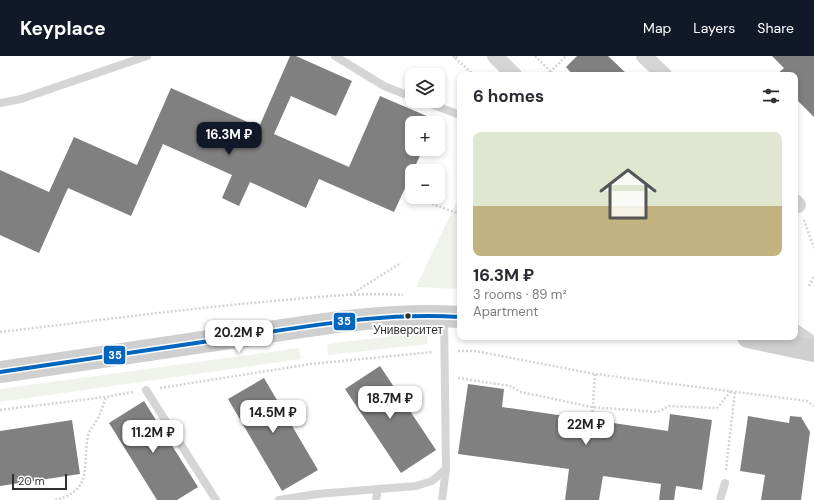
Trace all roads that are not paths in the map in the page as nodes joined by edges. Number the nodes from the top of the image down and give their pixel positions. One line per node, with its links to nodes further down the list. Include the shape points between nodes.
1 (146, 56): 6 (lane, via 21,99)
2 (335, 56): 5 (lane, via 384,86)
3 (644, 56): 4 (street)
4 (661, 72)
5 (405, 94)
6 (0, 102)
7 (442, 108): 8 (lane)
8 (457, 114)
9 (452, 316): 14 (main road, via 356,320); 16 (lane, via 444,350)
10 (798, 334): 12 (street)
11 (762, 340): 13 (main road)
12 (814, 345)
13 (814, 351)
14 (6, 370)
15 (146, 390): 19 (lane)
16 (446, 469): 18 (lane, via 432,481 416,486); 22 (lane)
17 (725, 483): 23 (lane)
18 (378, 489): 20 (lane); 21 (lane)
19 (216, 500)
20 (279, 500)
21 (376, 500)
22 (442, 500)
23 (720, 500)

